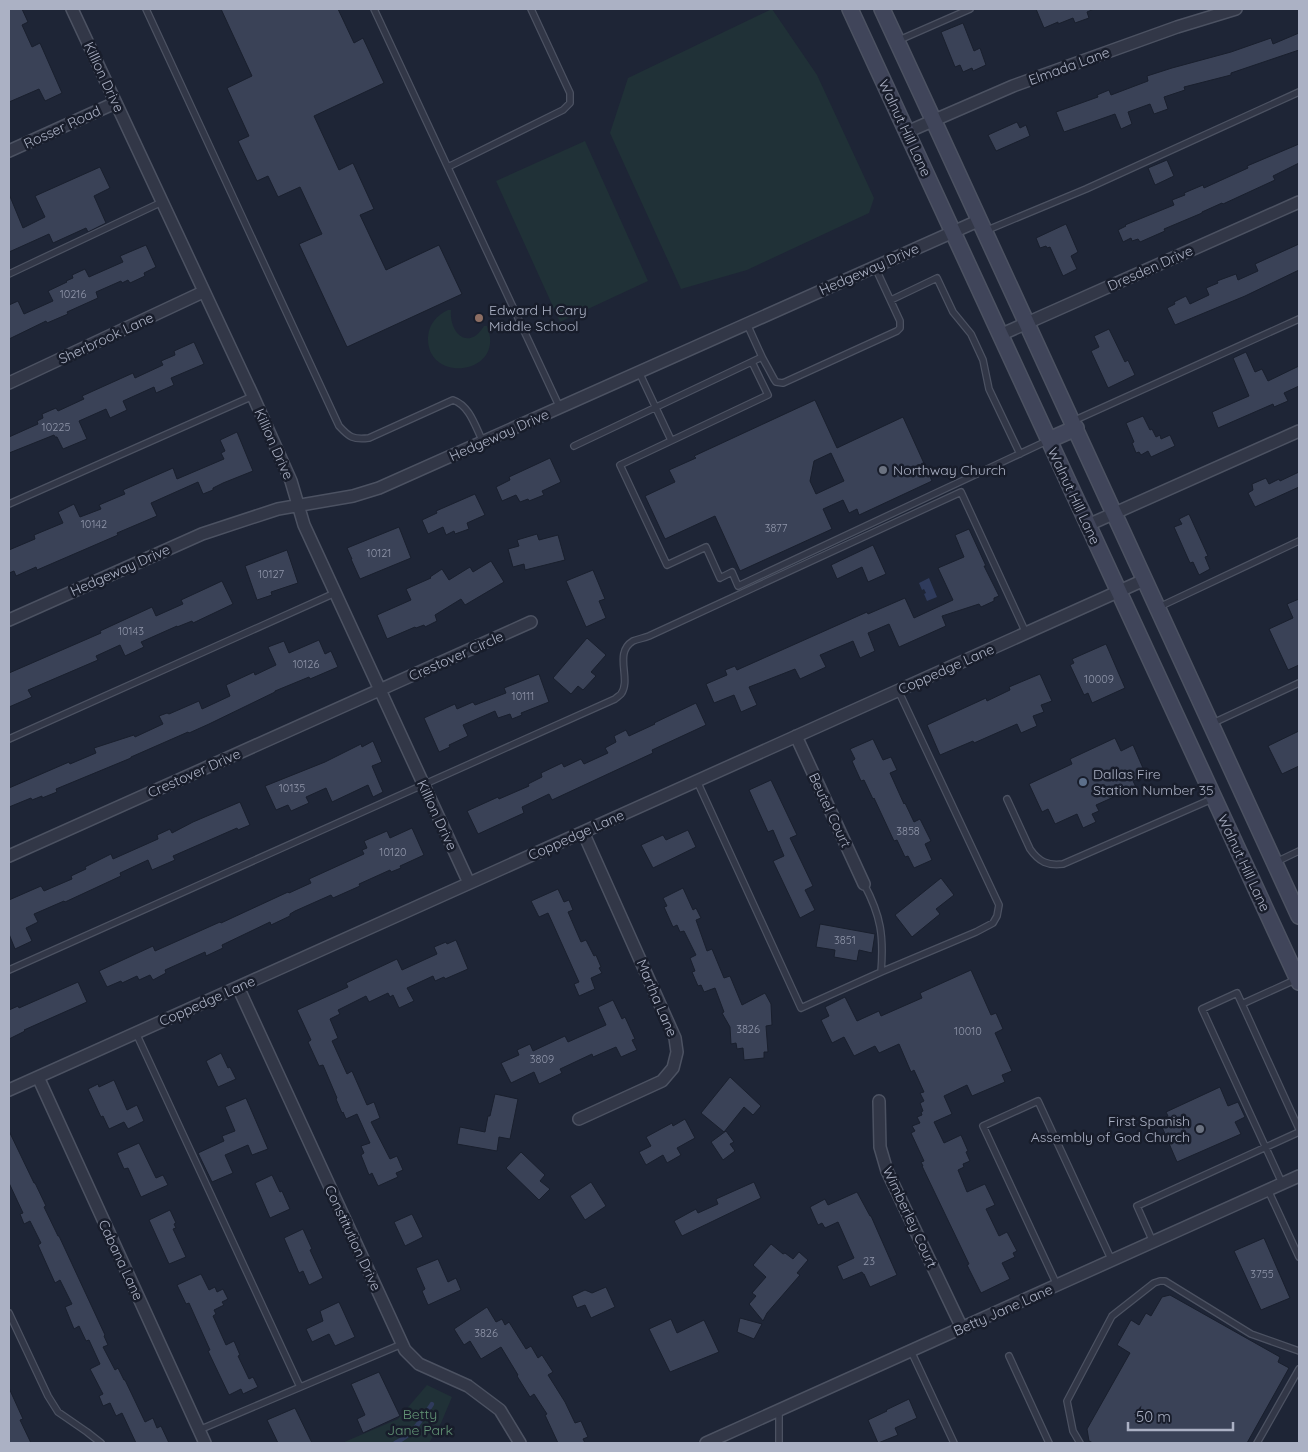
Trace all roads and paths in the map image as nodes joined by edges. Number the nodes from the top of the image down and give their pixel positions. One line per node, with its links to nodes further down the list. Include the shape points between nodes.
1 (72, 9): 11 (street, Killion Drive)
2 (146, 9): 39 (lane, via 339,426 349,436 369,438 453,400 467,408)
3 (374, 9): 15 (lane)
4 (531, 9): 15 (lane, via 570,93 570,103 563,110)
5 (850, 9): 13 (main road, Walnut Hill Lane)
6 (882, 9): 9 (main road, Walnut Hill Lane)
7 (970, 9): 9 (lane)
8 (1236, 9): 12 (street, Elmada Lane, via 1013,86)
9 (897, 41): 12 (main road, Walnut Hill Lane)
10 (1299, 92): 18 (lane, via 1086,189)
11 (115, 103): 14 (street, Rosser Road); 16 (street, Killion Drive)
12 (934, 120): 13 (street, Elmada Lane); 18 (main road, Walnut Hill Lane)
13 (907, 132): 19 (main road, Walnut Hill Lane)
14 (9, 151)
15 (448, 166): 34 (lane)
16 (162, 202): 21 (lane); 22 (street, Killion Drive)
17 (1299, 202): 25 (street, Dresden Drive)
18 (982, 225): 19 (street, Hedgeway Drive); 25 (main road, Walnut Hill Lane)
19 (953, 232): 20 (street, Hedgeway Drive); 27 (main road, Walnut Hill Lane)
20 (875, 267): 23 (lane); 26 (street, Hedgeway Drive)
21 (9, 274)
22 (203, 292): 31 (street, Sherbrook Lane); 32 (street, Killion Drive)
23 (890, 300): 28 (lane, via 900,321 897,331 787,383 774,379); 41 (lane, via 937,278 953,312 971,334 983,360 989,388)
24 (1299, 319): 35 (lane)
25 (1028, 323): 27 (street, Dresden Drive); 35 (main road, Walnut Hill Lane)
26 (747, 324): 28 (lane); 30 (street, Hedgeway Drive)
27 (1000, 335): 38 (main road, Walnut Hill Lane)
28 (762, 357): 29 (lane)
29 (752, 362): 33 (lane); 37 (lane, via 768,395)
30 (639, 372): 33 (lane); 34 (street, Hedgeway Drive)
31 (9, 383)
32 (253, 396): 42 (lane); 43 (street, Killion Drive)
33 (655, 407): 37 (lane); 40 (lane)
34 (560, 408): 39 (street, Hedgeway Drive)
35 (1074, 424): 38 (main road); 44 (main road, Walnut Hill Lane)
36 (1299, 431): 44 (street)
37 (671, 440): 41 (lane, via 620,464 624,473 667,565 706,547 720,578 732,572 738,586)
38 (1049, 440): 41 (lane); 45 (main road, Walnut Hill Lane)
39 (483, 442): 43 (street, Hedgeway Drive, via 379,488)
40 (574, 446)
41 (1020, 454)
42 (9, 504)
43 (299, 506): 49 (street, Killion Drive, via 304,525); 51 (street, Hedgeway Drive, via 278,509 202,534)
44 (1114, 514): 45 (street); 47 (main road, Walnut Hill Lane)
45 (1088, 525): 48 (main road, Walnut Hill Lane)
46 (1299, 541): 50 (lane)
47 (1144, 580): 48 (street, Coppedge Lane); 50 (main road, Walnut Hill Lane)
48 (1119, 591): 53 (street, Coppedge Lane); 58 (main road, Walnut Hill Lane)
49 (335, 593): 55 (street, Killion Drive); 60 (lane)
50 (1157, 608): 57 (main road, Walnut Hill Lane)
51 (9, 620)
52 (531, 622): 55 (street, Crestover Circle)
53 (1026, 633): 56 (street, Coppedge Lane); 62 (lane, via 961,492 634,641 626,648 624,684 622,693 615,699)
54 (1299, 683): 57 (lane)
55 (380, 690): 62 (street, Killion Drive); 68 (street, Crestover Drive)
56 (898, 690): 59 (street, Coppedge Lane); 74 (lane, via 999,906 993,923)
57 (1208, 719): 58 (main road); 63 (main road, Walnut Hill Lane)
58 (1182, 728): 64 (main road, Walnut Hill Lane)
59 (796, 736): 61 (street, Coppedge Lane); 71 (street, Beutel Court)
60 (9, 740)
61 (697, 781): 66 (street, Coppedge Lane); 74 (lane, via 801,1008)
62 (424, 785): 70 (street, Killion Drive); 73 (lane)
63 (1239, 786): 64 (main road); 69 (main road, Walnut Hill Lane)
64 (1214, 798): 65 (lane, via 1056,865 1035,856); 75 (main road, Walnut Hill Lane)
65 (1007, 799)
66 (583, 832): 70 (street, Coppedge Lane); 82 (street, Martha Lane, via 676,1038 677,1052 673,1068 662,1081)
67 (1299, 851): 69 (lane)
68 (9, 856)
69 (1275, 862): 72 (main road, Walnut Hill Lane)
70 (469, 883): 76 (street, Coppedge Lane)
71 (864, 884): 74 (lane, via 881,927)
72 (1299, 916)
73 (9, 970)
74 (881, 972)
75 (1298, 976): 77 (lane)
76 (238, 987): 78 (street, Coppedge Lane); 94 (street, Constitution Drive)
77 (1242, 1004): 83 (lane); 84 (lane, via 1237,993 1202,1009)
78 (136, 1032): 79 (street, Coppedge Lane); 99 (lane)
79 (38, 1077): 80 (street, Coppedge Lane); 101 (street, Cabana Lane)
80 (9, 1090)
81 (880, 1101): 93 (street, Wimberley Court, via 880,1147 887,1171)
82 (579, 1119)
83 (1299, 1131): 84 (lane)
84 (1266, 1147): 86 (lane); 88 (lane, via 1137,1206)
85 (1299, 1176): 86 (street, Betty Jane Lane)
86 (1283, 1184): 87 (street, Betty Jane Lane)
87 (1268, 1190): 88 (street, Betty Jane Lane); 89 (lane)
88 (1153, 1242): 90 (street, Betty Jane Lane)
89 (1299, 1257)
90 (1112, 1261): 91 (street, Betty Jane Lane); 91 (lane, via 1038,1101 983,1126)
91 (1057, 1285): 93 (street, Betty Jane Lane)
92 (9, 1313): 102 (lane, via 58,1412)
93 (962, 1328): 95 (street, Betty Jane Lane)
94 (402, 1344): 99 (lane); 104 (street, Constitution Drive, via 420,1364 468,1386 500,1410)
95 (911, 1351): 100 (street, Betty Jane Lane); 107 (lane)
96 (1299, 1351): 109 (lane, via 1251,1334 1165,1281 1154,1283 1112,1316 1067,1401 1073,1431)
97 (1009, 1356): 108 (lane)
98 (1299, 1368): 110 (lane)
99 (300, 1388): 101 (lane)
100 (779, 1410): 105 (street, Betty Jane Lane); 106 (lane)
101 (199, 1430): 103 (street, Cabana Lane)
102 (101, 1443)
103 (205, 1443)
104 (520, 1443)
105 (706, 1443)
106 (779, 1443)
107 (954, 1443)
108 (1049, 1443)
109 (1080, 1443)
110 (1257, 1443)

